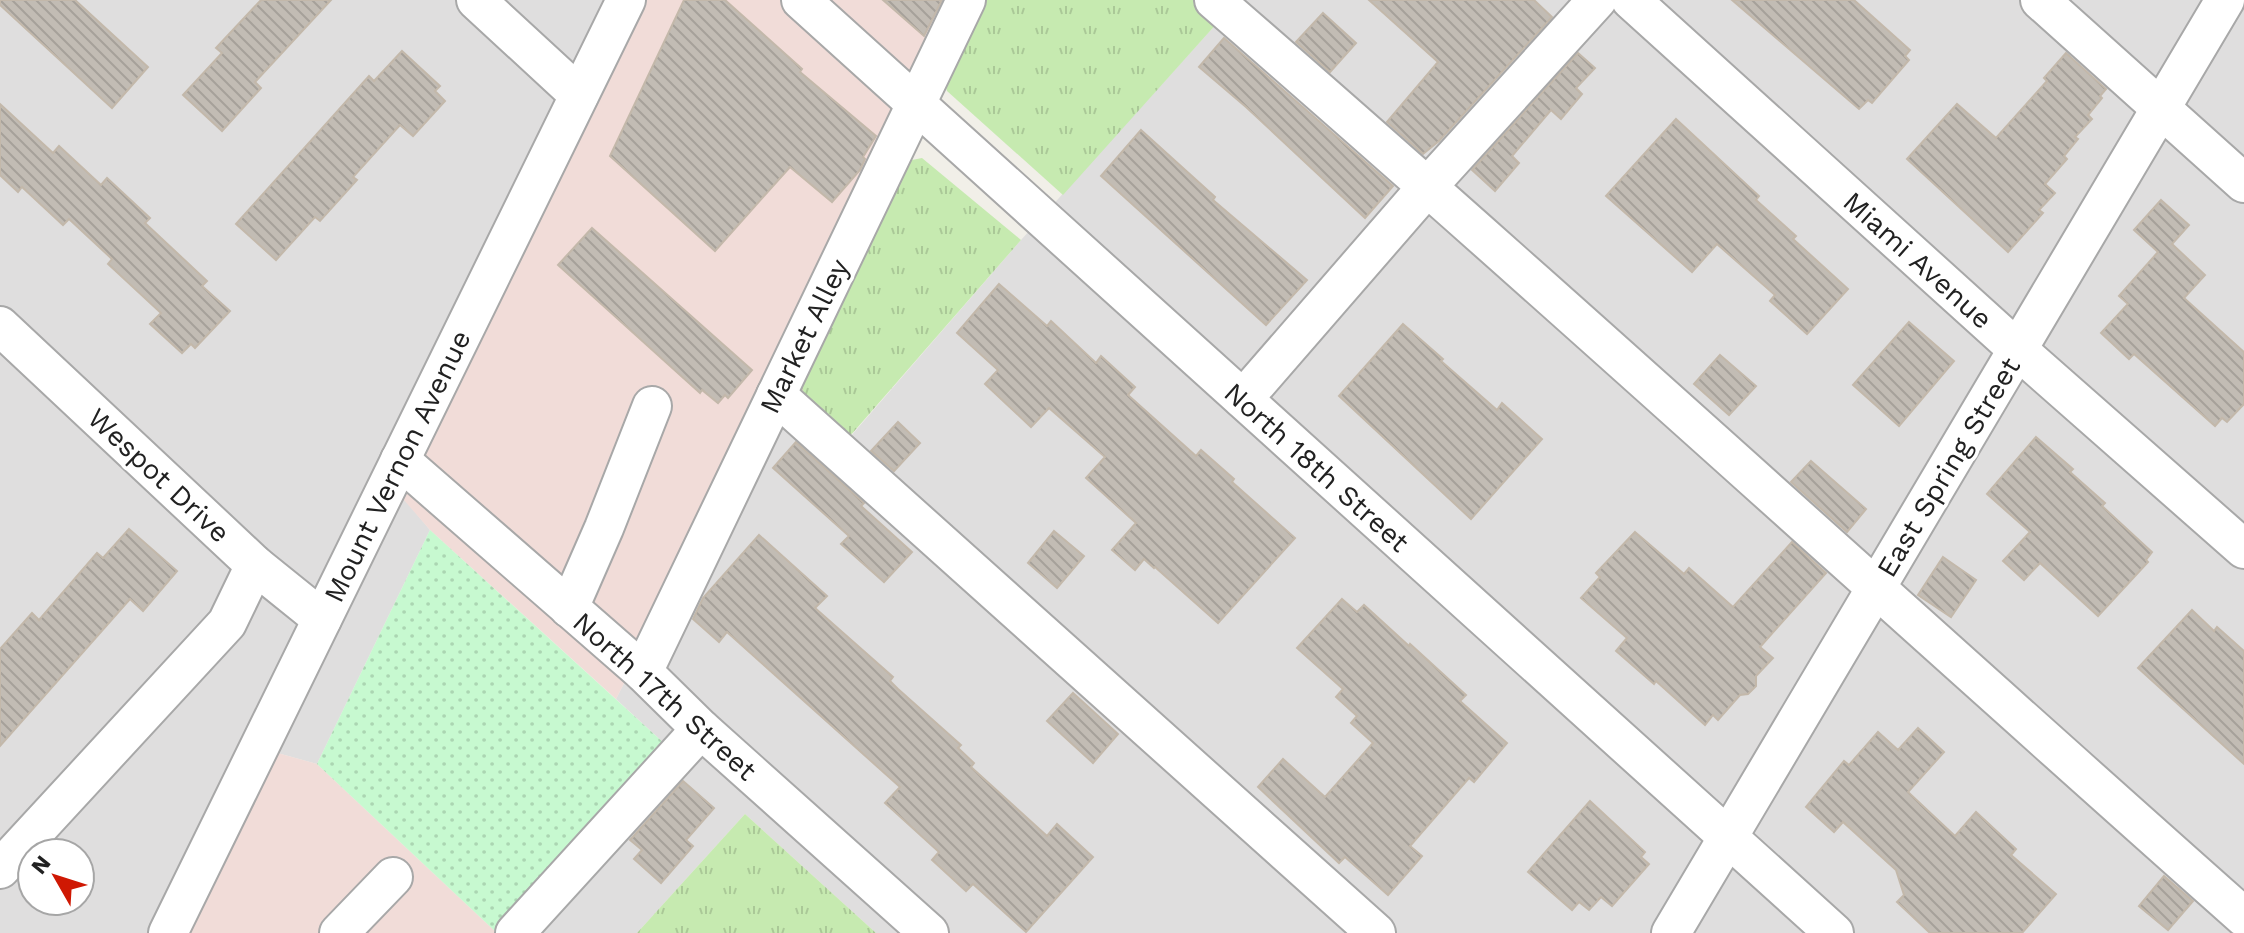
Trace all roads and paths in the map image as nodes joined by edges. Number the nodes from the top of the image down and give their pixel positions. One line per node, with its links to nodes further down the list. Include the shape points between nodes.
1 (476, 0): 10 (street)
2 (626, 0): 10 (street, Mount Vernon Avenue)
3 (801, 0): 11 (street, North 18th Street)
4 (966, 0): 11 (street, Market Alley)
5 (1214, 0): 14 (street)
6 (1597, 0): 14 (street)
7 (1631, 0): 16 (street, Miami Avenue)
8 (2040, 0): 12 (street)
9 (2225, 0): 12 (street, East Spring Street)
10 (579, 95): 20 (street, Mount Vernon Avenue)
11 (916, 102): 17 (street, Market Alley); 18 (street, North 18th Street)
12 (2161, 108): 13 (street); 16 (street, East Spring Street)
13 (2244, 183)
14 (1428, 186): 18 (street); 23 (street)
15 (0, 326): 22 (street, Wespot Drive)
16 (2018, 350): 21 (street, Miami Avenue); 23 (street, East Spring Street)
17 (776, 395): 26 (street, Market Alley); 36 (street)
18 (1243, 399): 28 (street, North 18th Street)
19 (652, 406): 24 (street)
20 (400, 460): 24 (street, North 17th Street); 25 (street, Mount Vernon Avenue)
21 (2244, 549)
22 (255, 565): 25 (street, Wespot Drive); 29 (street, via 227,623)
23 (1875, 589): 28 (street, East Spring Street); 31 (street)
24 (569, 608): 26 (street, North 17th Street)
25 (322, 619): 32 (street, Mount Vernon Avenue)
26 (643, 672): 27 (street, North 17th Street)
27 (701, 729): 34 (street); 35 (street, North 17th Street)
28 (1726, 838): 37 (street, East Spring Street); 38 (street, North 18th Street)
29 (0, 869)
30 (393, 877): 33 (street)
31 (2244, 917)
32 (168, 933)
33 (339, 933)
34 (515, 933)
35 (929, 933)
36 (1376, 933)
37 (1671, 933)
38 (1834, 933)

